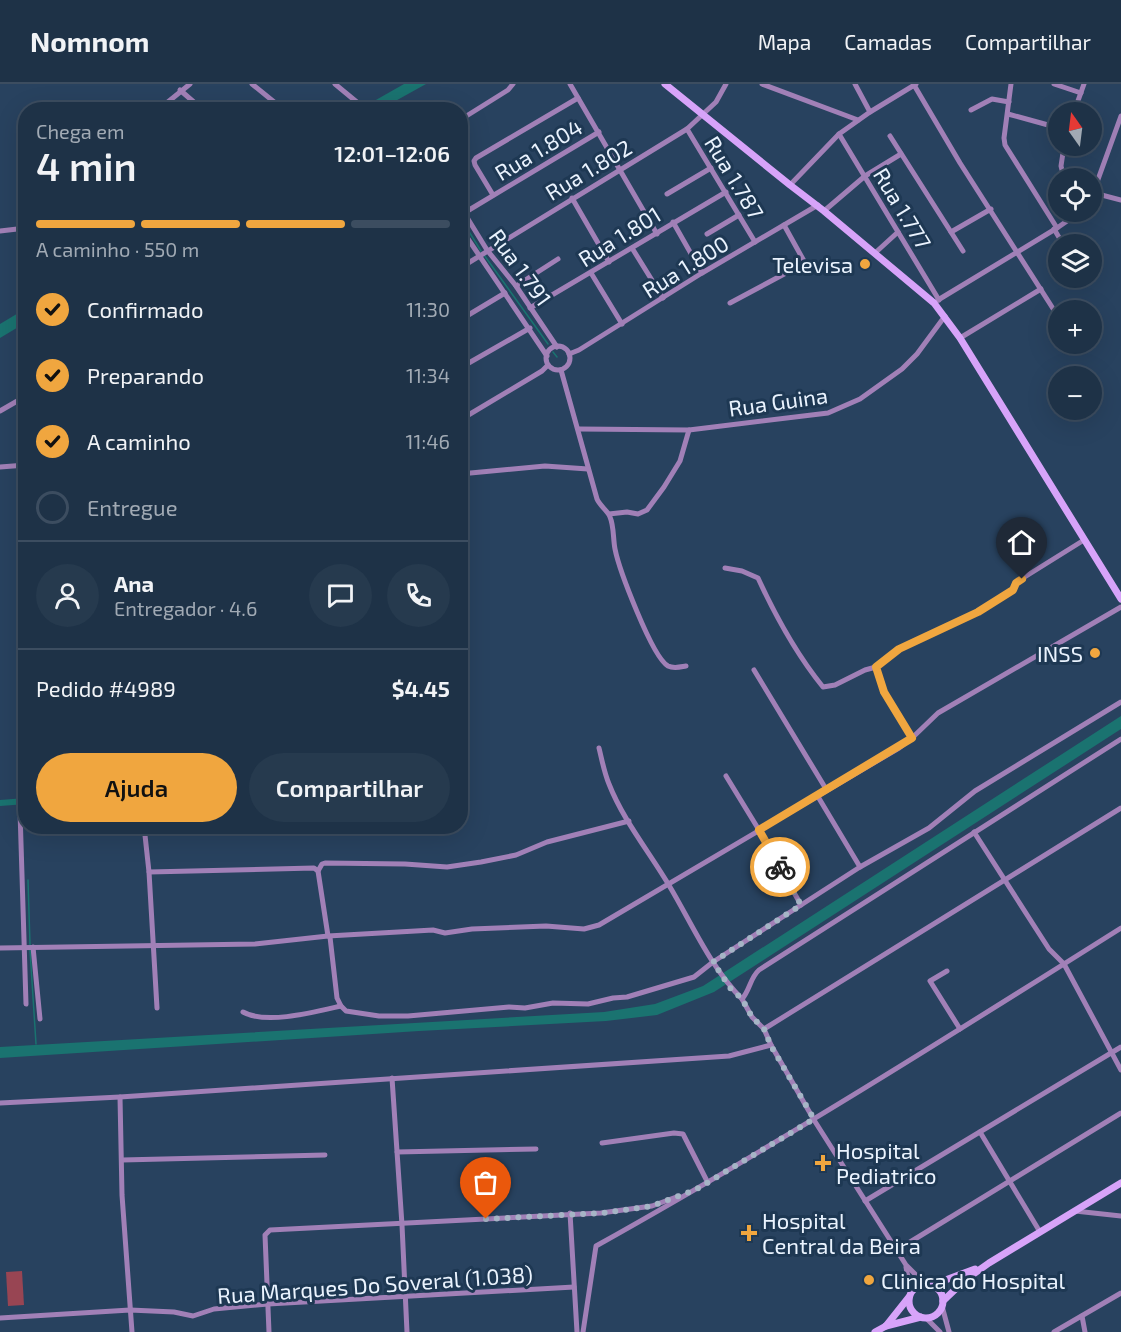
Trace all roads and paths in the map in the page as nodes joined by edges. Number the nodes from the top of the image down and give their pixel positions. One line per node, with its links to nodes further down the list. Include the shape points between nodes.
1 (190, 84): 14 (street)
2 (252, 84): 19 (street)
3 (335, 84): 20 (street)
4 (513, 84): 26 (street)
5 (570, 84): 16 (street)
6 (665, 84): 27 (street)
7 (726, 84): 27 (street, Rua 1.802)
8 (762, 84): 29 (street)
9 (855, 84): 24 (street)
10 (1011, 84): 21 (street)
11 (1054, 84): 15 (street)
12 (1084, 84): 15 (street)
13 (915, 85): 24 (street); 48 (street)
14 (180, 90): 17 (street); 18 (street)
15 (1081, 93): 22 (street)
16 (578, 98): 32 (street); 43 (street, via 476,158 475,165)
17 (167, 102)
18 (194, 102)
19 (274, 102)
20 (357, 102)
21 (1009, 102): 23 (street, via 992,99); 25 (street)
22 (1078, 102)
23 (971, 110)
24 (870, 112): 29 (street)
25 (1008, 114): 30 (street); 57 (street, via 1005,145)
26 (468, 115)
27 (704, 115): 31 (street, Rua 1.802); 40 (street)
28 (1121, 116): 38 (street)
29 (858, 120): 33 (street)
30 (1048, 126)
31 (687, 129): 36 (street, Rua 1.787); 37 (street, Rua 1.802)
32 (599, 132): 37 (street); 43 (street, Rua 1.804)
33 (840, 134): 39 (street, Rua 1.777); 40 (street)
34 (891, 136): 35 (street)
35 (901, 154): 39 (street); 60 (street)
36 (711, 168): 41 (street, Rua 1.787); 42 (street)
37 (620, 169): 45 (street, Rua 1.802); 61 (street)
38 (1102, 170)
39 (865, 176): 50 (street); 59 (street, Rua 1.777)
40 (790, 185): 47 (street)
41 (726, 192): 51 (street, Rua 1.787); 53 (street, Rua 1.801)
42 (668, 194)
43 (493, 195): 49 (street, Rua 1.804)
44 (1102, 197): 46 (street)
45 (572, 198): 67 (street, Rua 1.802); 73 (street)
46 (1121, 200)
47 (818, 205): 50 (street); 55 (street, Rua 1.800)
48 (991, 209): 60 (street); 69 (street)
49 (468, 211)
50 (824, 211): 70 (street)
51 (739, 215): 62 (street); 65 (street, Rua 1.787)
52 (468, 219): 67 (street, Rua 1.791)
53 (673, 222): 61 (street, Rua 1.801); 76 (street)
54 (1065, 222): 57 (street)
55 (784, 225): 65 (street, Rua 1.800); 83 (street, via 804,261)
56 (18, 229): 58 (street)
57 (1055, 229): 63 (street); 69 (street)
58 (0, 231)
59 (898, 231): 70 (street); 82 (street, Rua 1.777)
60 (951, 232): 68 (street)
61 (657, 234): 66 (street, Rua 1.801)
62 (707, 234)
63 (1058, 234)
64 (468, 239): 71 (street)
65 (755, 242): 76 (street, Rua 1.800)
66 (632, 248): 73 (street, Rua 1.801); 80 (street)
67 (487, 250): 71 (street, Rua 1.802); 77 (street, Rua 1.791)
68 (963, 251)
69 (1016, 251): 78 (street); 82 (street)
70 (875, 253): 82 (street)
71 (479, 256): 74 (street, Rua 1.802); 79 (street)
72 (558, 259): 77 (street)
73 (609, 262): 75 (street, Rua 1.801)
74 (468, 263)
75 (591, 273): 84 (street, Rua 1.801); 87 (street)
76 (702, 273): 80 (street, Rua 1.800)
77 (516, 286): 84 (street, Rua 1.791)
78 (1041, 289): 81 (street); 89 (street)
79 (505, 293): 85 (street); 88 (street)
80 (663, 298): 87 (street, Rua 1.800)
81 (1048, 300)
82 (936, 301): 86 (street)
83 (730, 303)
84 (530, 308): 90 (street, Rua 1.791)
85 (468, 315)
86 (945, 316): 89 (street); 100 (street, Rua Guina, via 902,369 868,394 837,410)
87 (622, 324): 91 (street, Rua 1.800)
88 (530, 328): 92 (street); 93 (street)
89 (960, 338): 106 (street)
90 (557, 346): 91 (street); 92 (street)
91 (569, 354): 95 (street, via 570,361)
92 (547, 356): 94 (street)
93 (468, 363)
94 (548, 365): 95 (street); 98 (street)
95 (561, 369): 99 (street)
96 (18, 401): 97 (street)
97 (0, 411)
98 (468, 415)
99 (579, 429): 100 (street, Rua Guina); 103 (street)
100 (689, 430): 105 (street, via 680,461 647,510 638,514)
101 (18, 466): 102 (street)
102 (0, 467)
103 (588, 469): 104 (street, via 545,466); 105 (street, via 597,499)
104 (468, 473)
105 (609, 514): 110 (street, via 620,567 655,651 667,665)
106 (1084, 540): 108 (street); 111 (street, via 978,612 899,649)
107 (725, 568): 111 (street, via 758,578 804,664 824,687)
108 (1121, 599)
109 (1121, 607): 114 (street, via 938,713)
110 (686, 666)
111 (876, 667): 114 (street, via 884,692)
112 (754, 670): 118 (street)
113 (1121, 702): 126 (street, via 975,791 929,828)
114 (912, 738): 118 (street)
115 (1121, 739): 123 (street)
116 (599, 748): 121 (street, via 609,786)
117 (726, 776): 122 (street)
118 (826, 789): 119 (street)
119 (817, 795): 122 (street); 126 (street)
120 (1121, 808): 129 (street)
121 (629, 821): 127 (street, via 481,862 447,867 325,863); 130 (street)
122 (759, 830): 130 (street); 131 (street)
123 (974, 832): 129 (street); 141 (street, via 759,970)
124 (21, 834): 135 (street)
125 (145, 834): 128 (street)
126 (860, 867): 131 (street)
127 (318, 871): 128 (street, via 314,868); 133 (street)
128 (149, 872): 134 (street)
129 (1005, 880): 139 (street, via 1049,949); 147 (street)
130 (669, 885): 133 (street, via 590,928 504,927); 138 (street)
131 (801, 905): 138 (street)
132 (1121, 928): 139 (street)
133 (329, 937): 134 (street, via 255,944); 143 (street)
134 (153, 945): 136 (street); 144 (street)
135 (24, 947): 136 (street); 137 (street); 142 (street)
136 (33, 947): 146 (street)
137 (0, 948)
138 (713, 962): 141 (street); 143 (street, via 694,977 588,1004 408,1016 356,1014)
139 (1064, 964): 148 (street); 151 (street)
140 (947, 971): 148 (street, via 930,981)
141 (742, 999): 147 (street)
142 (27, 1004)
143 (341, 1006): 145 (street, via 283,1016 252,1017)
144 (157, 1008)
145 (243, 1012)
146 (40, 1019)
147 (764, 1029): 149 (street)
148 (960, 1029): 157 (street)
149 (771, 1046): 153 (street, via 729,1056); 157 (street)
150 (1121, 1047): 151 (street)
151 (1111, 1053): 152 (street); 158 (street)
152 (1121, 1070)
153 (392, 1078): 154 (street); 161 (street)
154 (120, 1097): 155 (street); 163 (street)
155 (0, 1103)
156 (1121, 1113): 164 (street)
157 (814, 1119): 165 (street); 168 (street)
158 (980, 1132): 164 (street); 168 (street)
159 (602, 1143): 165 (street, via 683,1134)
160 (536, 1149): 161 (street)
161 (397, 1152): 172 (street)
162 (325, 1155): 163 (street)
163 (122, 1160): 184 (street)
164 (1009, 1182): 173 (street); 174 (street)
165 (708, 1183): 167 (street)
166 (1121, 1183): 169 (street)
167 (695, 1190): 170 (street, via 652,1206); 193 (street, via 596,1246)
168 (865, 1201): 174 (street)
169 (1075, 1211): 171 (street); 173 (street)
170 (570, 1213): 172 (street); 178 (street)
171 (1121, 1216)
172 (402, 1225): 181 (street); 182 (street, via 270,1230 265,1236)
173 (1040, 1232): 175 (street)
174 (897, 1250): 176 (street)
175 (989, 1263): 177 (street); 183 (street, via 965,1280)
176 (906, 1265): 177 (street); 180 (street)
177 (929, 1284): 180 (street, via 920,1285); 183 (street, via 940,1291)
178 (574, 1287): 181 (street, Rua Marques Do Soveral (1.038)); 192 (street)
179 (1121, 1293): 185 (street)
180 (910, 1295): 187 (street, via 910,1307); 188 (street)
181 (405, 1296): 182 (street, Rua Marques Do Soveral (1.038)); 191 (street)
182 (268, 1304): 184 (street, Rua Marques Do Soveral (1.038), via 193,1316); 190 (street)
183 (943, 1304): 187 (street, via 936,1315); 196 (street)
184 (130, 1310): 186 (street, Rua Marques Do Soveral (1.038)); 189 (street)
185 (1082, 1316): 197 (street); 198 (street)
186 (0, 1318)
187 (924, 1318): 188 (street); 195 (street)
188 (886, 1326): 194 (street)
189 (132, 1332)
190 (269, 1332)
191 (406, 1332)
192 (577, 1332)
193 (583, 1332)
194 (876, 1332)
195 (940, 1332)
196 (949, 1332)
197 (1054, 1332)
198 (1085, 1332)

